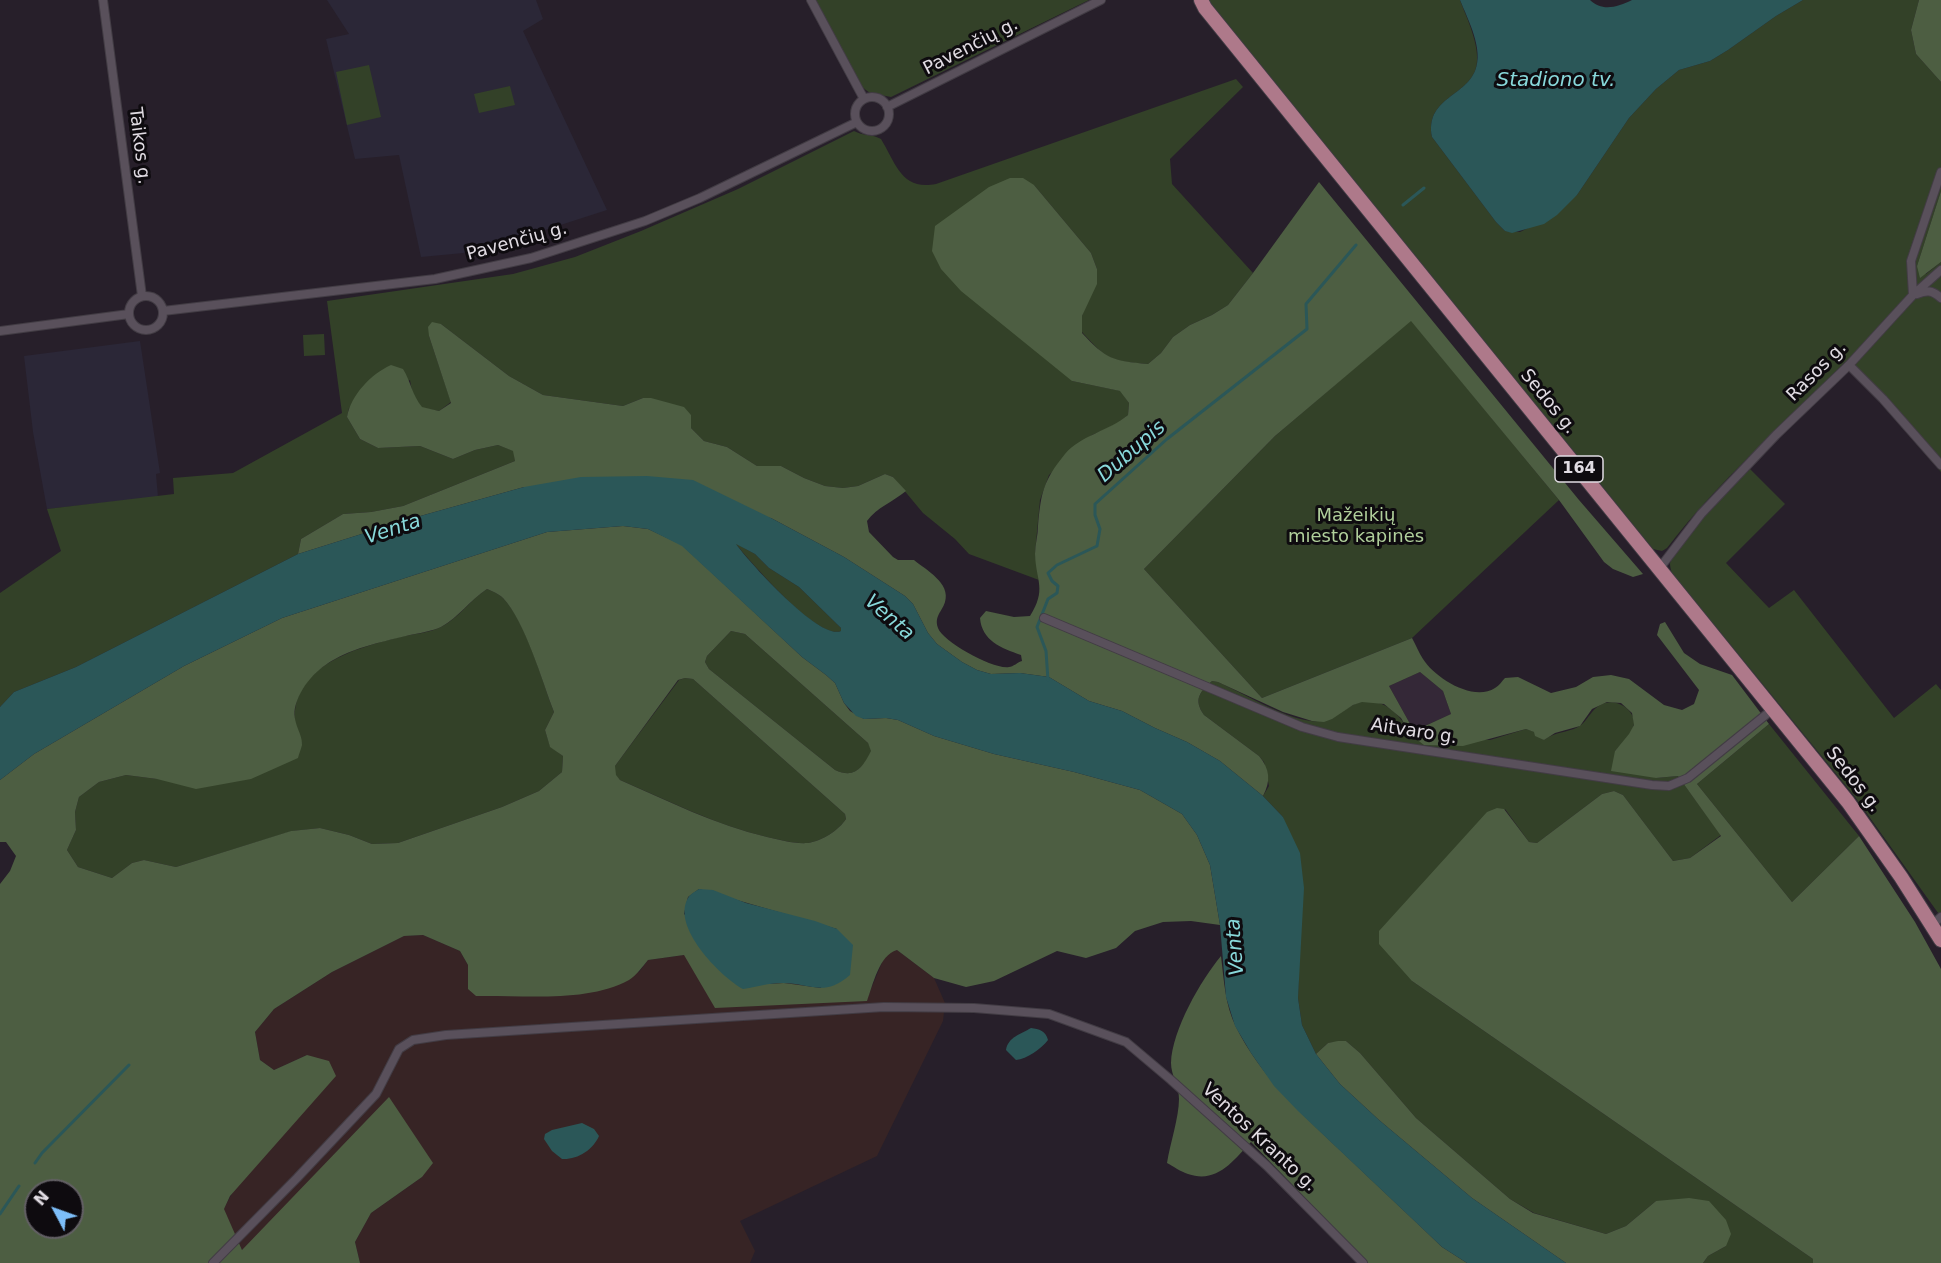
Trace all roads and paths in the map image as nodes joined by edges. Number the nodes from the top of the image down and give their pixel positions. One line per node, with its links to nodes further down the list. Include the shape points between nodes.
1 (104, 0): 11 (street, Taikos g.)
2 (811, 0): 5 (street)
3 (1101, 0): 6 (street, Pavenčių g.)
4 (1200, 3): 18 (main road, Sedos g. / 164)
5 (864, 99): 6 (street, via 875,97); 7 (street, via 855,112)
6 (888, 107): 7 (street, via 889,117 880,128 870,131)
7 (857, 122): 13 (street, Pavenčių g., via 645,221 531,258 435,279)
8 (1941, 172): 10 (street, via 1911,261)
9 (1941, 270): 10 (street, Rasos g.)
10 (1913, 295): 12 (street, via 1927,290); 16 (street, Rasos g.)
11 (142, 296): 13 (street, via 156,299); 14 (street, via 131,305)
12 (1941, 298)
13 (163, 311): 14 (street, via 159,324 146,330 136,327)
14 (129, 314): 15 (street)
15 (0, 332)
16 (1849, 365): 17 (street); 18 (street, Rasos g., via 1701,514)
17 (1941, 465)
18 (1659, 569): 20 (main road, Sedos g. / 164)
19 (1044, 618): 20 (street, Aitvaro g., via 1302,727 1652,785 1669,786 1688,778)
20 (1773, 709): 21 (main road, Sedos g. / 164)
21 (1936, 921): 22 (main road, Sedos g. / 164)
22 (1941, 940)
23 (213, 1263): 24 (street, Ventos Kranto g., via 376,1094 394,1056 413,1040 906,1007 1049,1014 1126,1042 1267,1166)
24 (1363, 1263)

